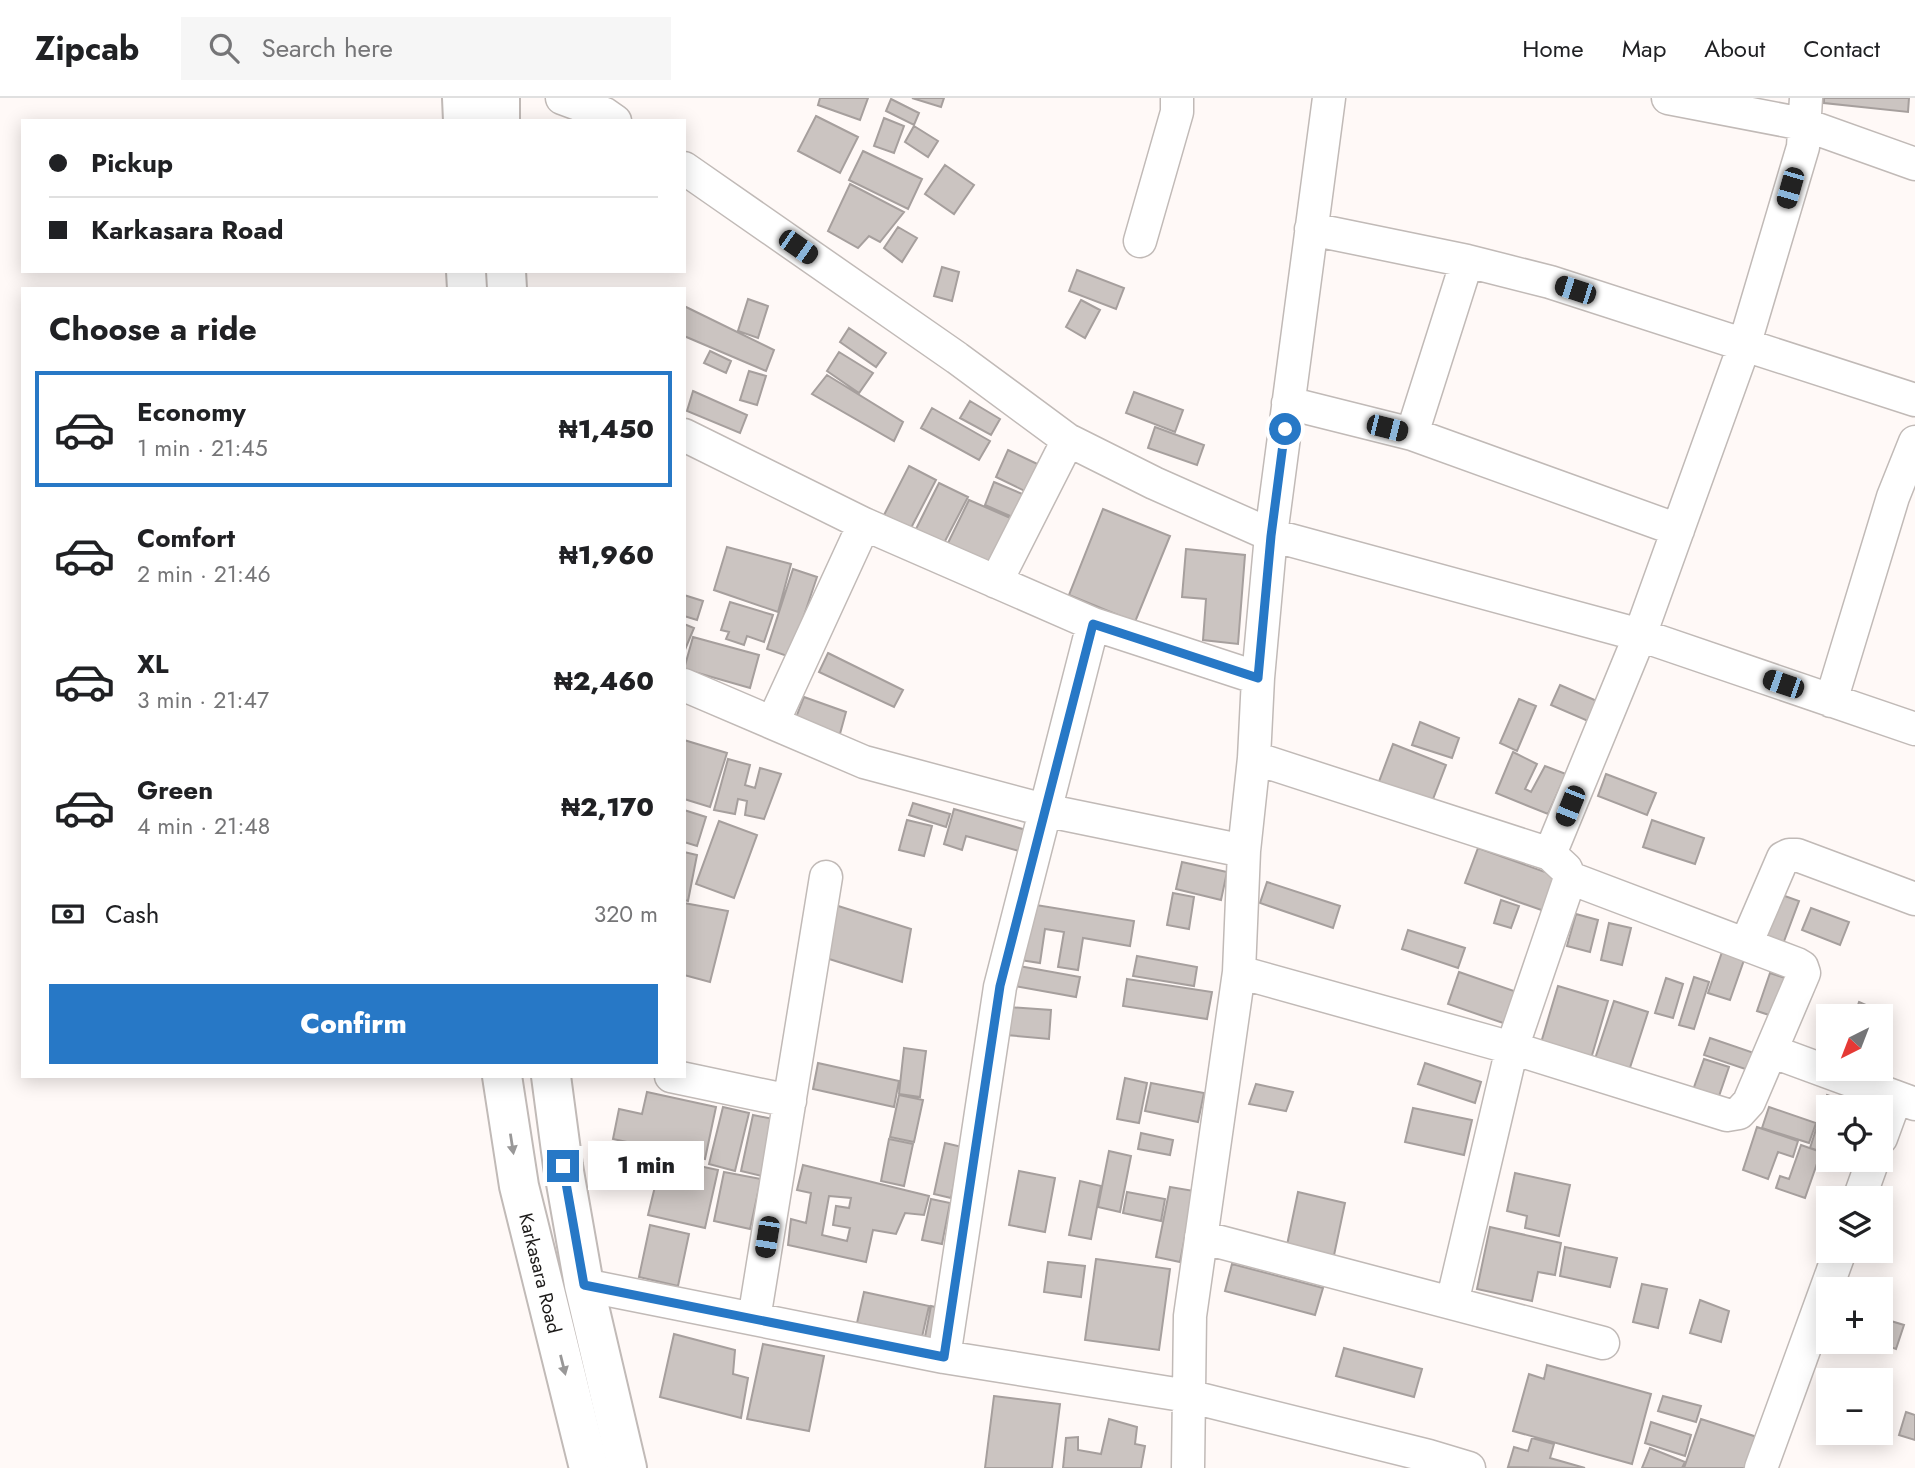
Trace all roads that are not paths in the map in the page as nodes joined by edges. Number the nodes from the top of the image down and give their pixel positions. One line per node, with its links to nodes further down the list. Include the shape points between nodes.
1 (462, 98): 8 (main road)
2 (500, 98): 9 (main road)
3 (562, 98): 10 (street)
4 (1177, 98): 14 (street, via 1177,112)
5 (1329, 98): 13 (street)
6 (1668, 98): 7 (street)
7 (1805, 111): 11 (street); 16 (street, via 1803,147)
8 (463, 119)
9 (500, 119)
10 (612, 119)
11 (1915, 164)
12 (686, 169): 21 (street)
13 (1311, 229): 15 (street); 18 (street)
14 (1140, 241)
15 (1466, 261): 16 (street, via 1550,282); 19 (street)
16 (1744, 346): 17 (street); 24 (street)
17 (1915, 400)
18 (1288, 403): 19 (street); 25 (street)
19 (1412, 434): 24 (street)
20 (686, 436): 23 (street)
21 (1068, 440): 25 (street); 26 (street)
22 (1915, 442): 31 (street, via 1893,497)
23 (864, 524): 26 (street); 32 (street)
24 (1678, 530): 28 (street)
25 (1271, 536): 28 (street); 29 (street)
26 (996, 582): 27 (street)
27 (1093, 624): 29 (street); 35 (street)
28 (1640, 635): 31 (street); 37 (street)
29 (1258, 678): 34 (street)
30 (686, 686): 32 (street)
31 (1831, 701): 33 (street)
32 (774, 722): 35 (street, via 864,762)
33 (1915, 729)
34 (1254, 758): 36 (street); 37 (street)
35 (1044, 810): 36 (street); 57 (street, via 1000,986)
36 (1244, 851): 42 (street)
37 (1550, 855): 39 (street)
38 (826, 877): 48 (street)
39 (1570, 878): 41 (street); 43 (street)
40 (1915, 899): 41 (street, via 1789,855 1783,858)
41 (1746, 944): 44 (street, via 1797,964 1804,973)
42 (1239, 972): 43 (street); 51 (street)
43 (1512, 1048): 44 (street, via 1727,1115 1739,1113 1749,1102); 54 (street)
44 (1771, 1051): 49 (street)
45 (502, 1078): 59 (main road, Karkasara Road, one-way to 59, via 519,1186)
46 (551, 1078): 53 (main road, Karkasara Road)
47 (681, 1078): 48 (street)
48 (790, 1101): 55 (street)
49 (1906, 1101): 50 (street)
50 (1893, 1120)
51 (1201, 1237): 54 (street); 58 (street, via 1190,1316)
52 (1836, 1263): 63 (street)
53 (584, 1285): 55 (street); 60 (main road, Karkasara Road)
54 (1452, 1303): 56 (street)
55 (754, 1319): 57 (street)
56 (1603, 1343)
57 (944, 1357): 58 (street)
58 (1188, 1396): 61 (street); 62 (street)
59 (589, 1468)
60 (627, 1468)
61 (1188, 1468)
62 (1469, 1468)
63 (1761, 1468)

